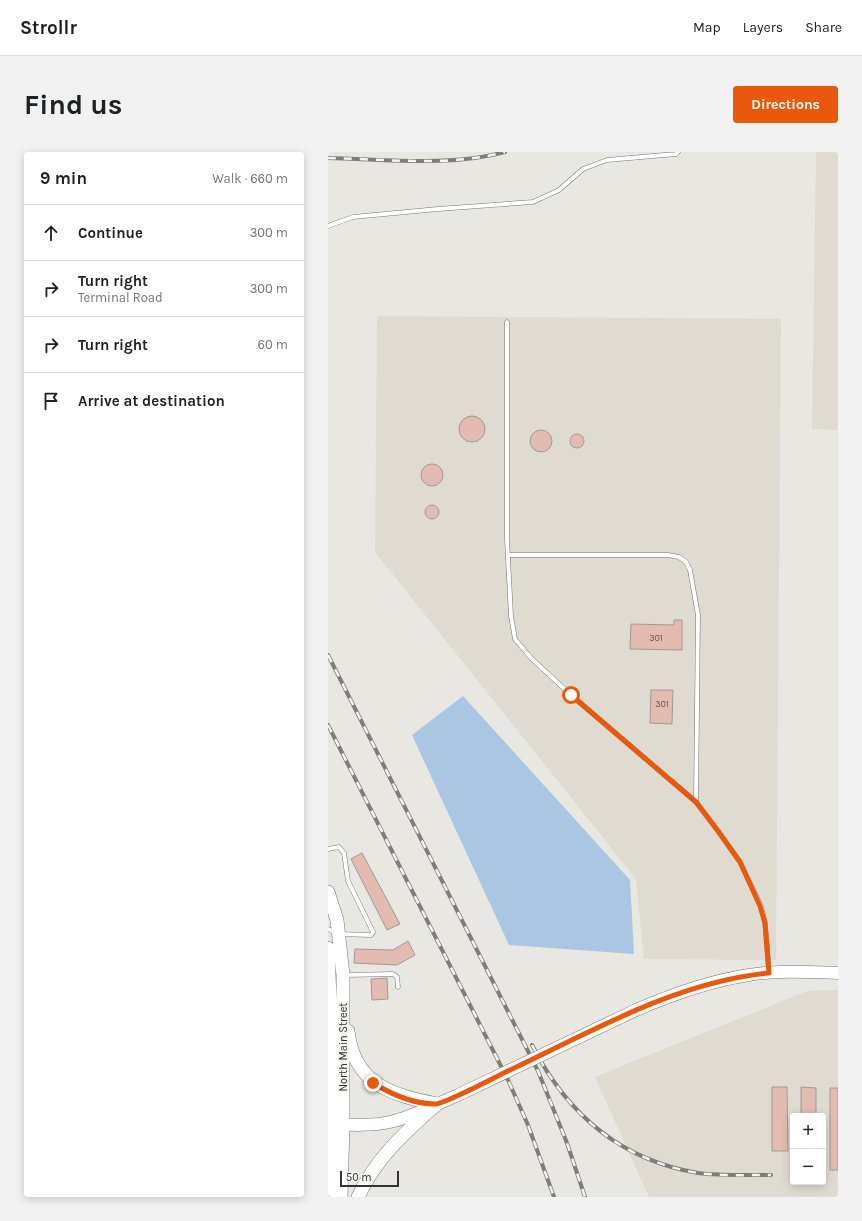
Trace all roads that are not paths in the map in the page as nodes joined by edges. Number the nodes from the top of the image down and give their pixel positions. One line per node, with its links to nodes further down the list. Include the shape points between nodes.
1 (678, 152): 2 (lane, via 607,160 583,169 559,190 533,202 353,218)
2 (328, 226)
3 (507, 322): 4 (lane)
4 (508, 555): 5 (lane, via 511,616 515,638 521,647 582,706); 5 (lane, via 668,555 679,557 686,562 690,570 698,615)
5 (696, 802): 10 (lane, via 740,862 755,892 765,923)
6 (328, 849): 8 (lane, via 339,847 344,853 348,881 373,932 371,935)
7 (328, 898): 8 (main road, North Main Street, via 336,920)
8 (333, 932): 12 (main road, North Main Street)
9 (328, 948): 15 (main road, North Main Street)
10 (769, 973): 11 (main road); 14 (main road, bridge, via 698,986 636,1010)
11 (838, 973)
12 (343, 975): 13 (lane, via 393,974 397,977); 14 (main road, via 348,1035 355,1056 366,1076 373,1083 395,1094); 15 (main road, North Main Street)
13 (398, 987)
14 (437, 1104): 15 (main road, via 390,1122); 18 (main road, via 392,1145 366,1181)
15 (337, 1125): 16 (main road, North Main Street); 17 (main road, North Main Street)
16 (330, 1197)
17 (341, 1197)
18 (358, 1197)

